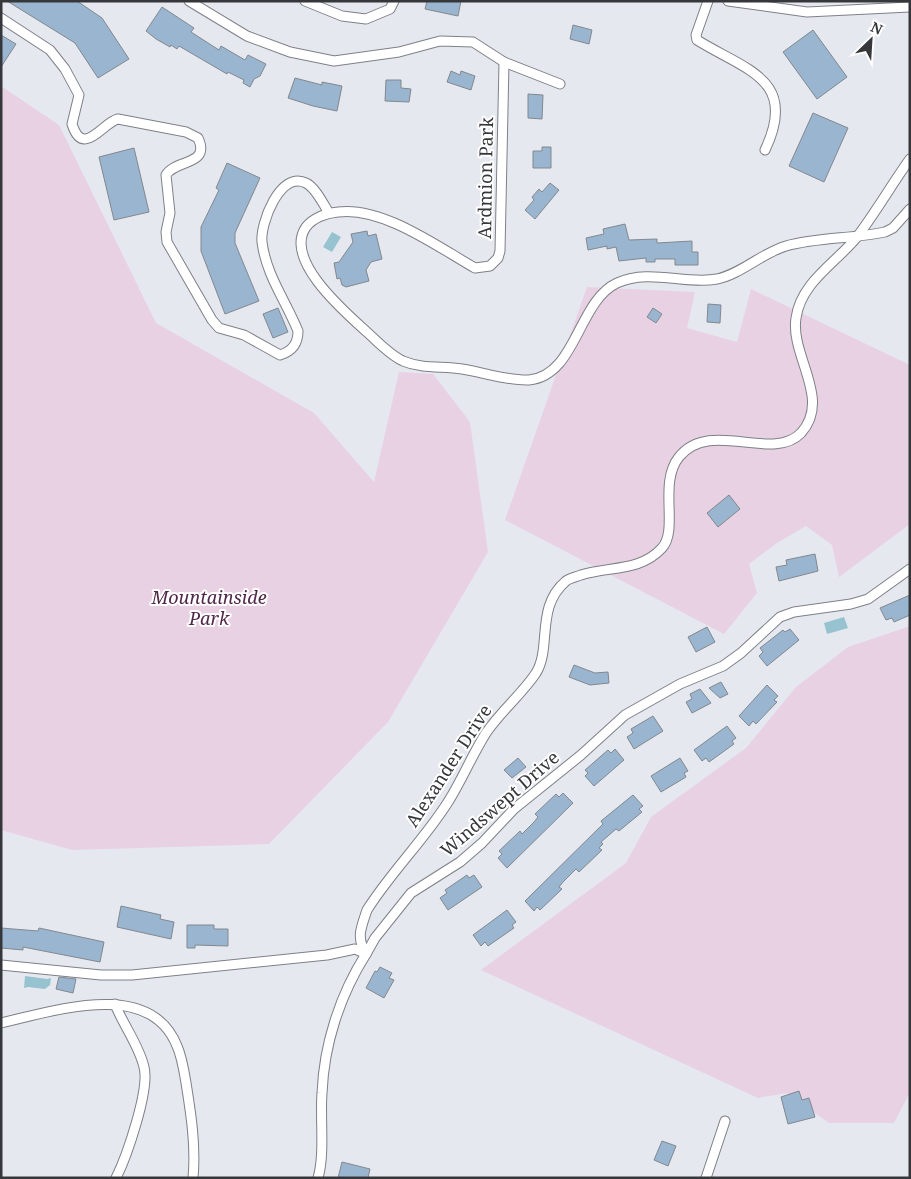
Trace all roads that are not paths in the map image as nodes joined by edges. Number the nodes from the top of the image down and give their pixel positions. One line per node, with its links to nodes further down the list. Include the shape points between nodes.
1 (189, 1): 9 (street, via 247,36 290,52 334,61 399,52 440,41 473,42)
2 (305, 1): 3 (street, via 342,16 366,19 390,10)
3 (394, 1)
4 (708, 1): 11 (street, via 697,40 747,67 772,95 777,109 776,122)
5 (728, 1): 6 (street, via 807,12)
6 (873, 5): 7 (street)
7 (910, 7)
8 (1, 18): 14 (street, via 50,50 71,78 79,95 72,124 78,136 93,137 118,119 186,132 198,138 201,148 198,156 172,167 166,175 170,213 166,236 176,260 219,328 244,335 280,355 291,350 298,331 269,270 262,240 264,224 276,196 298,181 312,187)
9 (504, 62): 10 (street); 14 (street, Ardmion Park, via 502,222 500,251 494,263 475,268 412,231 384,220 353,212)
10 (560, 84)
11 (765, 150)
12 (910, 159): 15 (street, Alexander Drive)
13 (910, 209): 15 (street, via 893,228)
14 (329, 213): 15 (street, via 306,228 300,243 303,257 337,305 383,348 402,361 419,366 460,368 523,380 542,378 551,372 562,360 603,293 616,284 644,277 715,279 787,246)
15 (857, 237): 17 (street, Alexander Drive, via 803,295 796,318 796,343 812,386 811,411 803,431 791,442 767,444 712,440 693,446 679,457 669,477 669,524 665,545 648,561 567,580 552,599 544,623 538,670 486,732 449,801 367,910 360,943)
16 (910, 569): 17 (street, Windswept Drive, via 868,599 794,612 780,618 723,666 680,684 625,715 581,756 514,809 460,862 412,893)
17 (366, 954): 18 (street, via 355,949 327,955 132,975); 24 (street, Windswept Drive, via 344,997 329,1043 322,1092)
18 (1, 965)
19 (115, 1004): 20 (street, via 96,1004); 22 (street, via 145,1068 145,1085 127,1152); 23 (street, via 151,1014 177,1044 192,1116)
20 (1, 1023)
21 (725, 1121): 25 (street)
22 (116, 1178)
23 (193, 1178)
24 (318, 1178)
25 (706, 1178)

